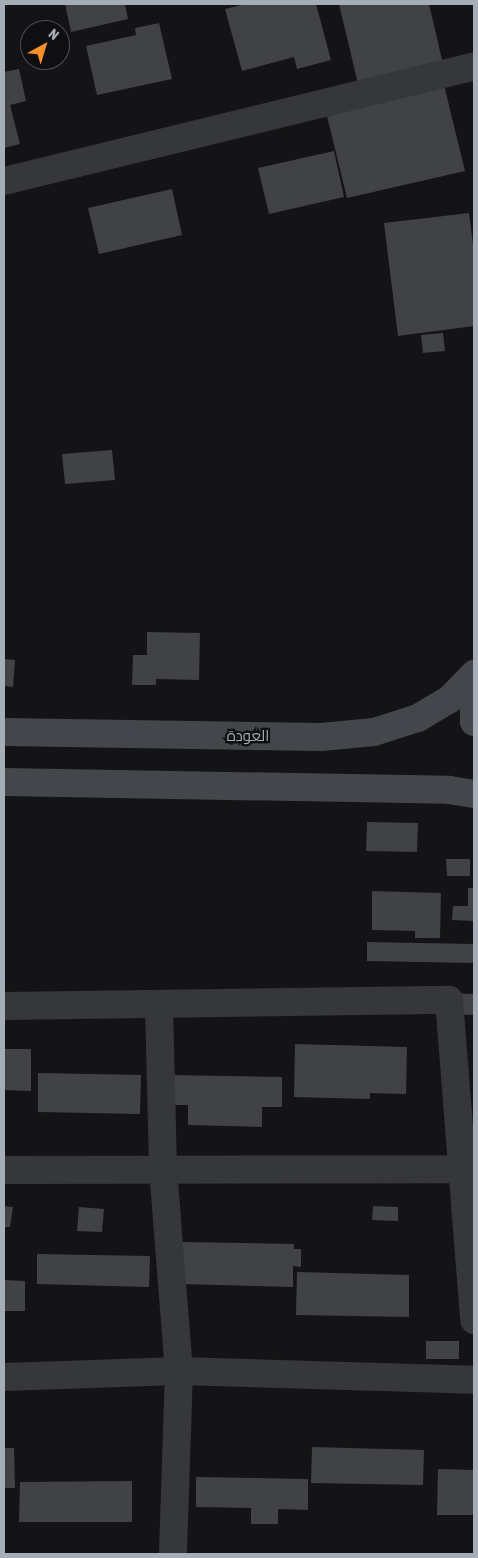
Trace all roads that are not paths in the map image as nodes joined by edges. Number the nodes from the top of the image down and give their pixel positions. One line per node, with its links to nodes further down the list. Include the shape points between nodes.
1 (474, 66): 2 (street)
2 (4, 181)
3 (474, 674): 6 (main road, العودة, via 450,698 418,718 374,732 321,737)
4 (474, 703): 5 (main road)
5 (474, 722)
6 (4, 732)
7 (4, 782): 8 (main road, via 430,790)
8 (474, 794)
9 (4, 1006): 10 (street)
10 (159, 1006): 11 (street); 12 (street, via 449,1000)
11 (163, 1169): 12 (street); 13 (street); 15 (street)
12 (463, 1169): 14 (street)
13 (4, 1170)
14 (474, 1320)
15 (179, 1371): 16 (street); 17 (street); 18 (street)
16 (4, 1377)
17 (474, 1380)
18 (173, 1554)

